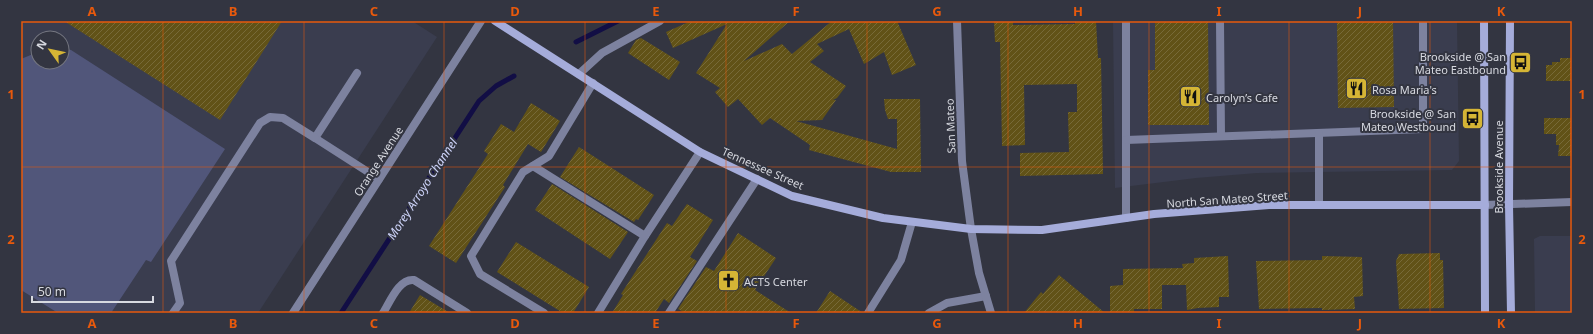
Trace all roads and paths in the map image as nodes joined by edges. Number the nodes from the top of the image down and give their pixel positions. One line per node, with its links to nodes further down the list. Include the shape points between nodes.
1 (481, 21): 19 (street, Orange Avenue)
2 (496, 21): 11 (main road, Tennessee Street)
3 (660, 21): 11 (street, via 602,53)
4 (957, 21): 27 (street, San Mateo, via 962,161)
5 (1126, 21): 16 (street)
6 (1220, 21): 14 (street)
7 (1423, 21): 13 (street, via 1423,129)
8 (1484, 21): 23 (main road, Brookside Avenue)
9 (1510, 21): 24 (main road, Brookside Avenue)
10 (357, 73): 15 (street)
11 (579, 74): 12 (main road, Tennessee Street)
12 (593, 83): 17 (main road, Tennessee Street); 18 (street, via 549,156)
13 (1320, 134): 14 (street); 22 (street)
14 (1221, 136): 16 (street)
15 (316, 138): 19 (street); 30 (street, via 283,118 270,117 260,123 172,260 180,303)
16 (1126, 140): 25 (street)
17 (700, 152): 20 (main road, Tennessee Street); 28 (street)
18 (533, 166): 28 (street); 34 (street, via 523,172 471,256 480,274)
19 (379, 179): 31 (street, Orange Avenue)
20 (757, 179): 26 (main road, Tennessee Street, via 792,196 883,218); 36 (street)
21 (1572, 202): 24 (street)
22 (1319, 205): 23 (main road, North San Mateo Street); 25 (main road, North San Mateo Street, via 1269,205)
23 (1485, 205): 24 (street); 40 (main road, Brookside Avenue)
24 (1509, 205): 41 (main road, Brookside Avenue)
25 (1126, 218): 27 (main road, North San Mateo Street, via 1042,230)
26 (912, 222): 27 (main road, Tennessee Street); 37 (street, via 901,260)
27 (971, 229): 29 (street)
28 (644, 236): 35 (street)
29 (986, 296): 38 (street, via 947,303); 39 (street)
30 (173, 313)
31 (293, 313)
32 (383, 313): 33 (street, via 400,286 409,279)
33 (467, 313)
34 (544, 313)
35 (598, 313)
36 (669, 313)
37 (868, 313)
38 (929, 313)
39 (990, 313)
40 (1485, 313)
41 (1511, 313)

